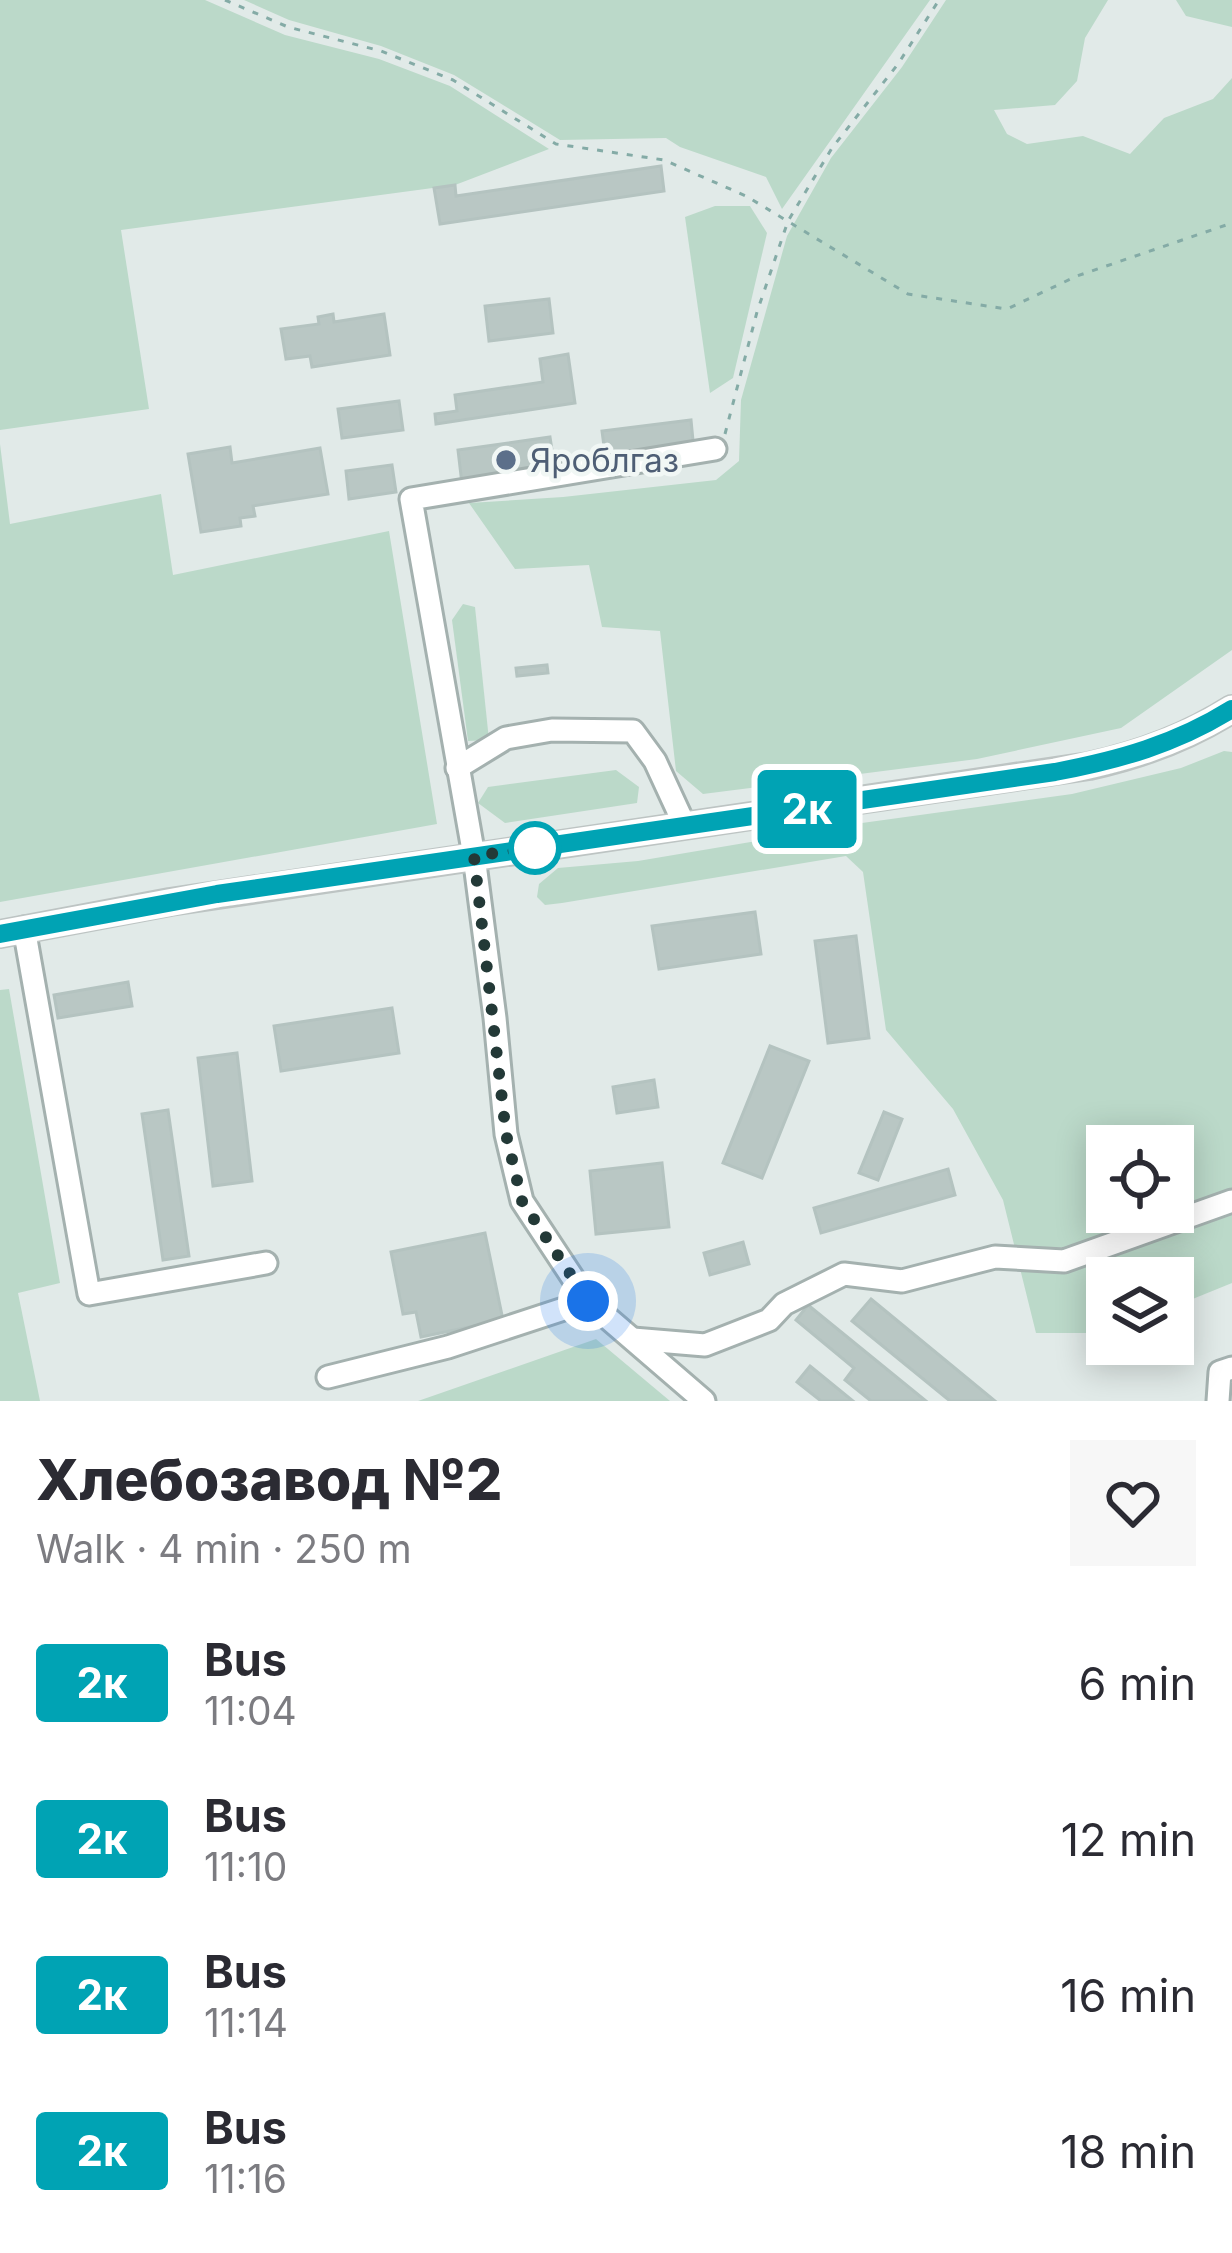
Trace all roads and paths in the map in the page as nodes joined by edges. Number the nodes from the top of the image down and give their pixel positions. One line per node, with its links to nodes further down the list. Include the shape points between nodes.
1 (225, 0): 3 (path, via 453,80 556,144 664,160)
2 (939, 0): 3 (path)
3 (788, 221): 4 (path, via 908,294 1007,309); 5 (path)
4 (1232, 223)
5 (720, 446): 7 (street, via 411,499)
6 (1232, 710): 8 (main road, via 1121,759)
7 (458, 768): 8 (street, via 506,738 633,731); 9 (street)
8 (685, 826): 9 (main road)
9 (474, 856): 10 (main road); 13 (street, via 506,1134 522,1201)
10 (12, 931): 12 (street, via 89,1294)
11 (1232, 1201): 14 (street, via 1064,1261 995,1257 902,1281 844,1274 769,1320 705,1345)
12 (266, 1263)
13 (588, 1301): 14 (street); 16 (street)
14 (633, 1340): 17 (street)
15 (1232, 1368): 18 (street, via 1220,1372)
16 (328, 1377)
17 (704, 1401)
18 (1218, 1401)

